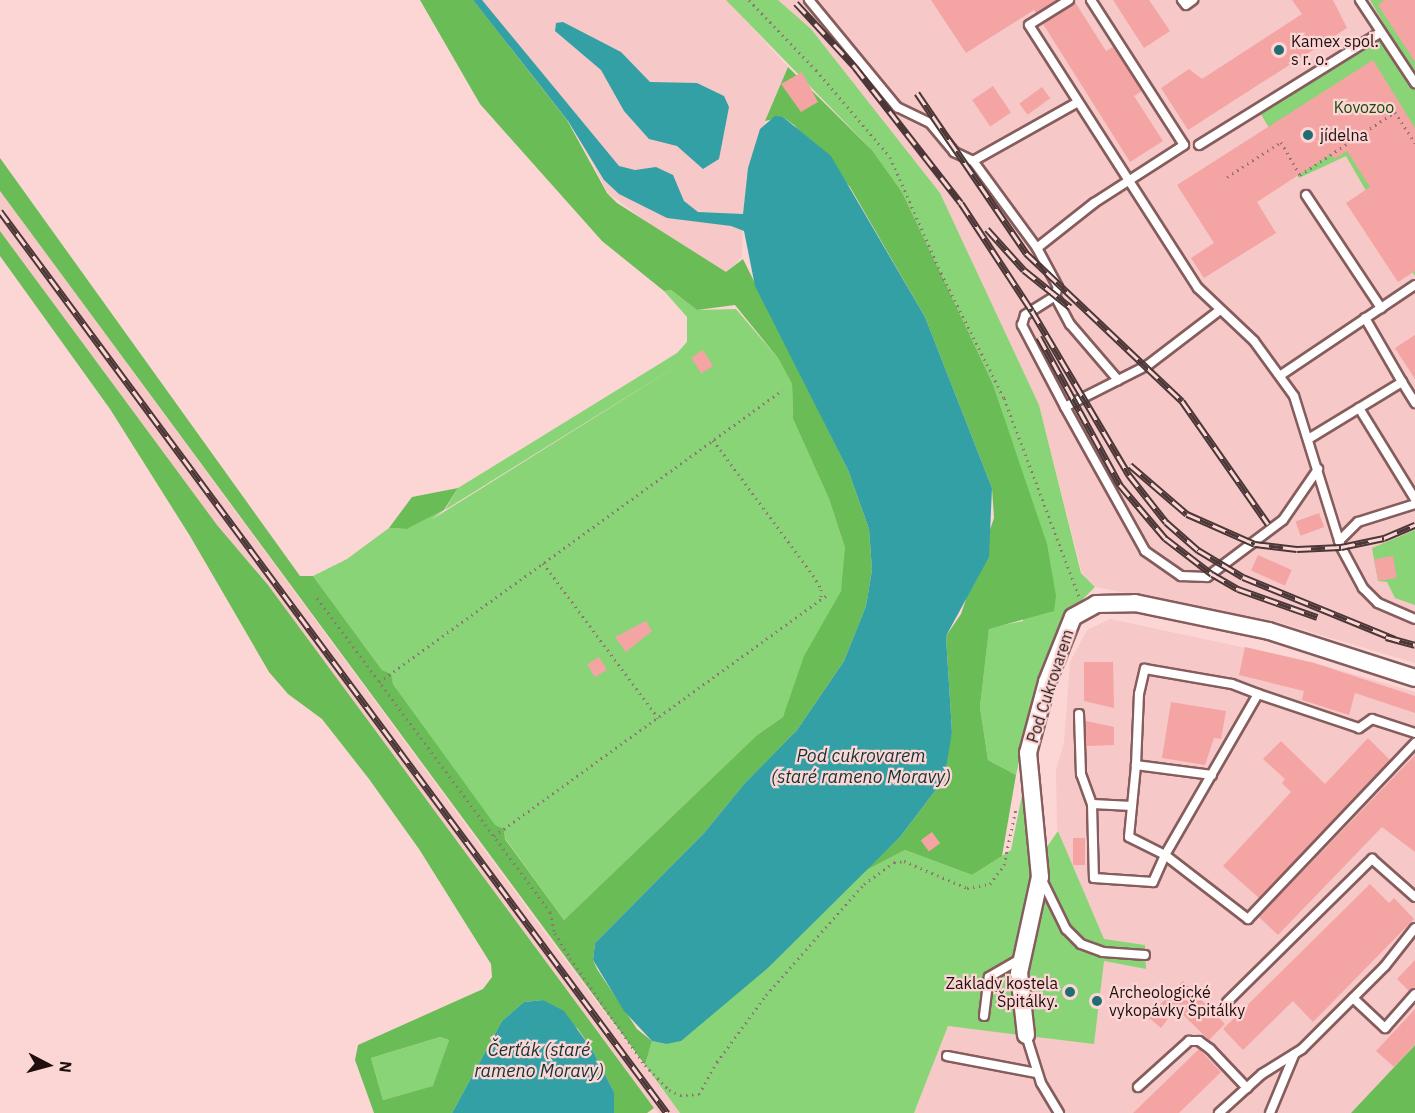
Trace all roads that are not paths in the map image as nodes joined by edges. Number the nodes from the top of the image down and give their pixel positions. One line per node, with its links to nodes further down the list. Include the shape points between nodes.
1 (809, 0): 11 (lane, via 897,107 930,123 954,152)
2 (1069, 0): 9 (lane, via 1029,25)
3 (1091, 0): 12 (lane, via 1184,145)
4 (1182, 0): 5 (lane, via 1186,5)
5 (1193, 0)
6 (1360, 0): 7 (lane)
7 (1381, 32): 8 (lane); 10 (lane)
8 (1415, 83)
9 (1078, 102): 11 (lane); 12 (lane)
10 (1199, 144)
11 (973, 162): 14 (lane)
12 (1127, 180): 14 (lane); 18 (lane, via 1198,288)
13 (1306, 195): 17 (lane)
14 (1036, 248): 16 (lane, via 1056,278)
15 (1415, 285): 17 (lane)
16 (1055, 297): 21 (lane, via 1070,324); 24 (lane, via 1025,315 1022,325)
17 (1381, 308): 19 (lane)
18 (1220, 310): 20 (lane, via 1234,320); 21 (lane, via 1148,365)
19 (1365, 318): 20 (lane); 22 (lane)
20 (1281, 375): 26 (lane, via 1300,407)
21 (1118, 380): 24 (lane)
22 (1402, 382): 23 (lane); 25 (lane)
23 (1415, 403)
24 (1065, 406): 27 (lane, via 1145,552 1190,579 1212,574 1283,520)
25 (1359, 408): 26 (lane); 28 (lane)
26 (1310, 438): 27 (lane)
27 (1318, 469): 30 (lane)
28 (1415, 499)
29 (1415, 504): 30 (lane, via 1358,522)
30 (1339, 541): 31 (lane, via 1350,568 1370,596 1392,611)
31 (1415, 619)
32 (1415, 678): 42 (street, Pod Cukrovarem, via 1257,629 1135,603 1107,602 1085,609 1073,617 1065,633 1028,753)
33 (1258, 694): 35 (lane, via 1359,728 1372,719); 37 (lane, via 1232,684 1145,669 1139,694); 38 (lane)
34 (1079, 714): 39 (lane, via 1081,774)
35 (1415, 733)
36 (1415, 742): 41 (lane, via 1248,919)
37 (1136, 765): 38 (lane); 40 (lane)
38 (1212, 775): 41 (lane)
39 (1092, 804): 40 (lane); 41 (lane, via 1094,879 1153,882)
40 (1132, 806): 41 (lane, via 1130,837)
41 (1165, 855)
42 (1040, 877): 45 (lane, via 1066,929 1081,944 1103,952); 46 (street, Pod Cukrovarem)
43 (1415, 897): 49 (lane, via 1372,859)
44 (1415, 928): 48 (lane)
45 (1146, 955)
46 (1021, 959): 50 (lane, via 989,976); 51 (street, Pod Cukrovarem)
47 (1415, 994): 48 (lane, via 1385,1028)
48 (1353, 998): 52 (lane)
49 (1227, 1002)
50 (984, 1016)
51 (1026, 1035): 54 (lane)
52 (1294, 1054): 56 (lane); 59 (lane)
53 (947, 1056): 54 (lane)
54 (1036, 1073): 57 (lane)
55 (1138, 1087): 56 (lane, via 1189,1041 1199,1041)
56 (1247, 1088): 58 (lane)
57 (1059, 1113)
58 (1219, 1113)
59 (1270, 1113)

